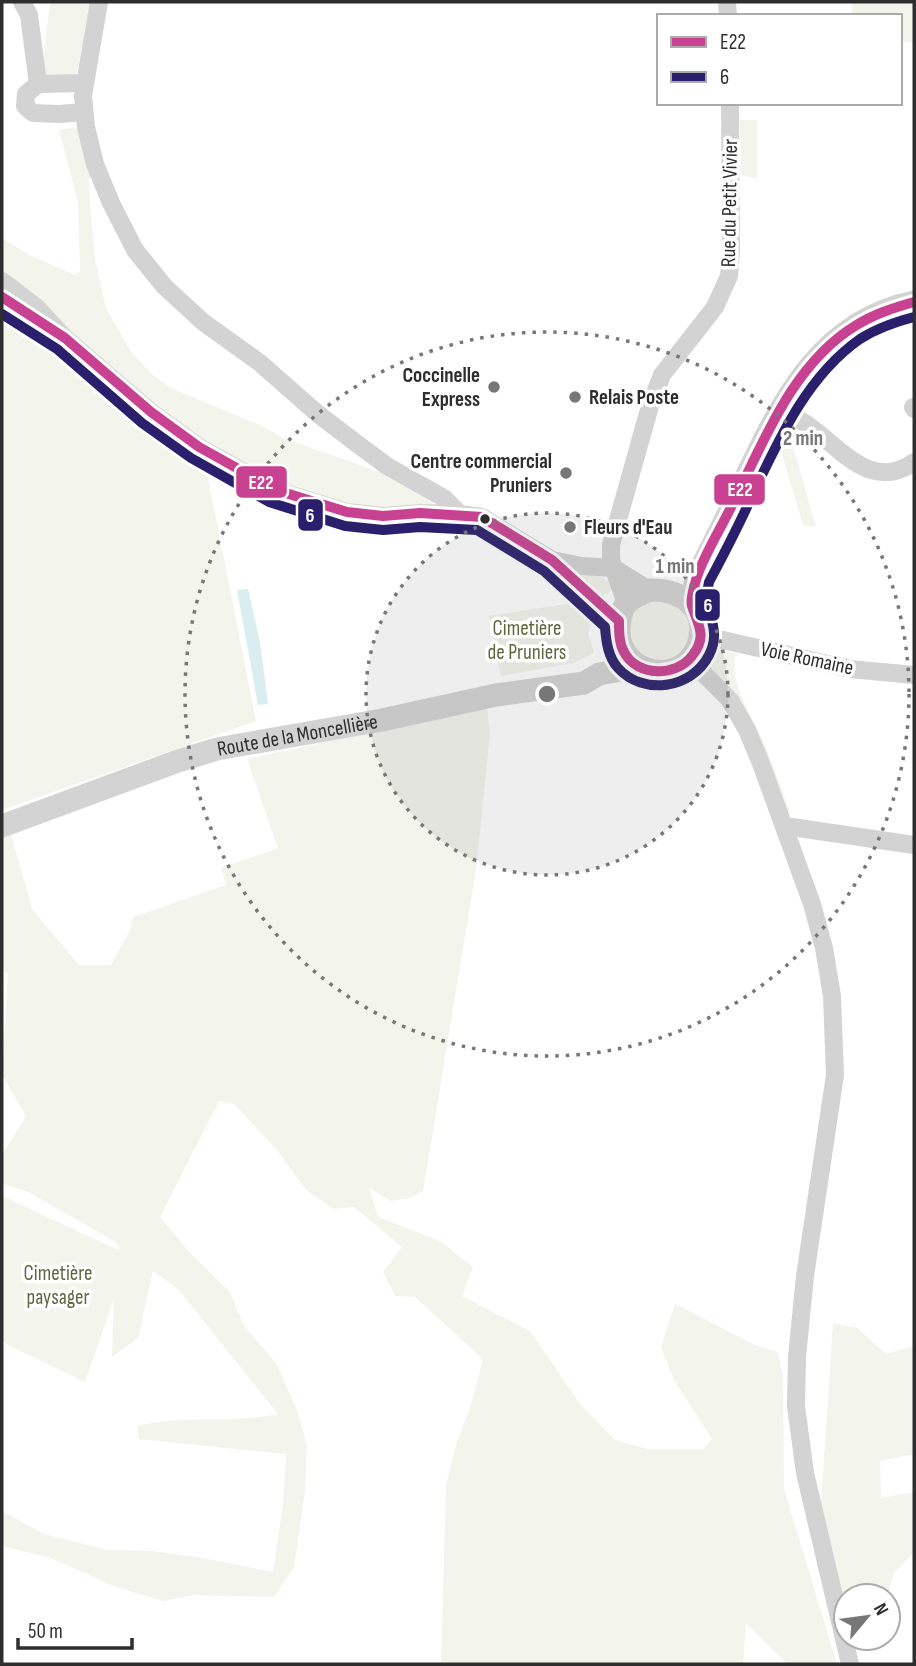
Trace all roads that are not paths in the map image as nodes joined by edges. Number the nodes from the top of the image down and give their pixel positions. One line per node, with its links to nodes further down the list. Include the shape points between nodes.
1 (22, 2): 4 (street, via 32,29)
2 (99, 2): 3 (street)
3 (84, 83): 4 (street); 6 (street)
4 (38, 84): 6 (street, via 26,94 25,106 33,113)
5 (730, 105): 14 (street, Rue du Petit Vivier, via 729,276 715,307 662,374 611,545)
6 (84, 111): 13 (street, via 95,164 111,204 135,250 164,286 327,421 387,466 449,501)
7 (2, 281): 10 (street, via 36,306)
8 (2, 297): 10 (street)
9 (914, 302): 11 (street, via 865,320 839,338 795,383)
10 (65, 338): 13 (street, via 199,447 276,489 347,512)
11 (780, 408): 12 (street, via 861,467 888,472); 15 (street)
12 (914, 462)
13 (460, 514): 14 (street, via 482,517 552,560)
14 (614, 568): 16 (street); 17 (street, Rue du Petit Vivier)
15 (696, 578): 16 (street); 18 (street)
16 (660, 591): 17 (street); 18 (street, via 681,595)
17 (626, 604): 19 (street, via 619,621)
18 (692, 606): 20 (street, via 699,619)
19 (619, 640): 21 (street); 22 (street, via 611,661)
20 (692, 651): 21 (street, via 674,670); 23 (street, Voie Romaine); 25 (street, via 747,730)
21 (639, 667): 22 (street, Route de la Moncellière)
22 (599, 674): 24 (street, Route de la Moncellière, via 584,682 217,749)
23 (914, 675)
24 (2, 826)
25 (785, 826): 26 (street); 27 (street, via 824,948 832,996 835,1075 805,1276 796,1406 806,1474)
26 (914, 845)
27 (850, 1664)

